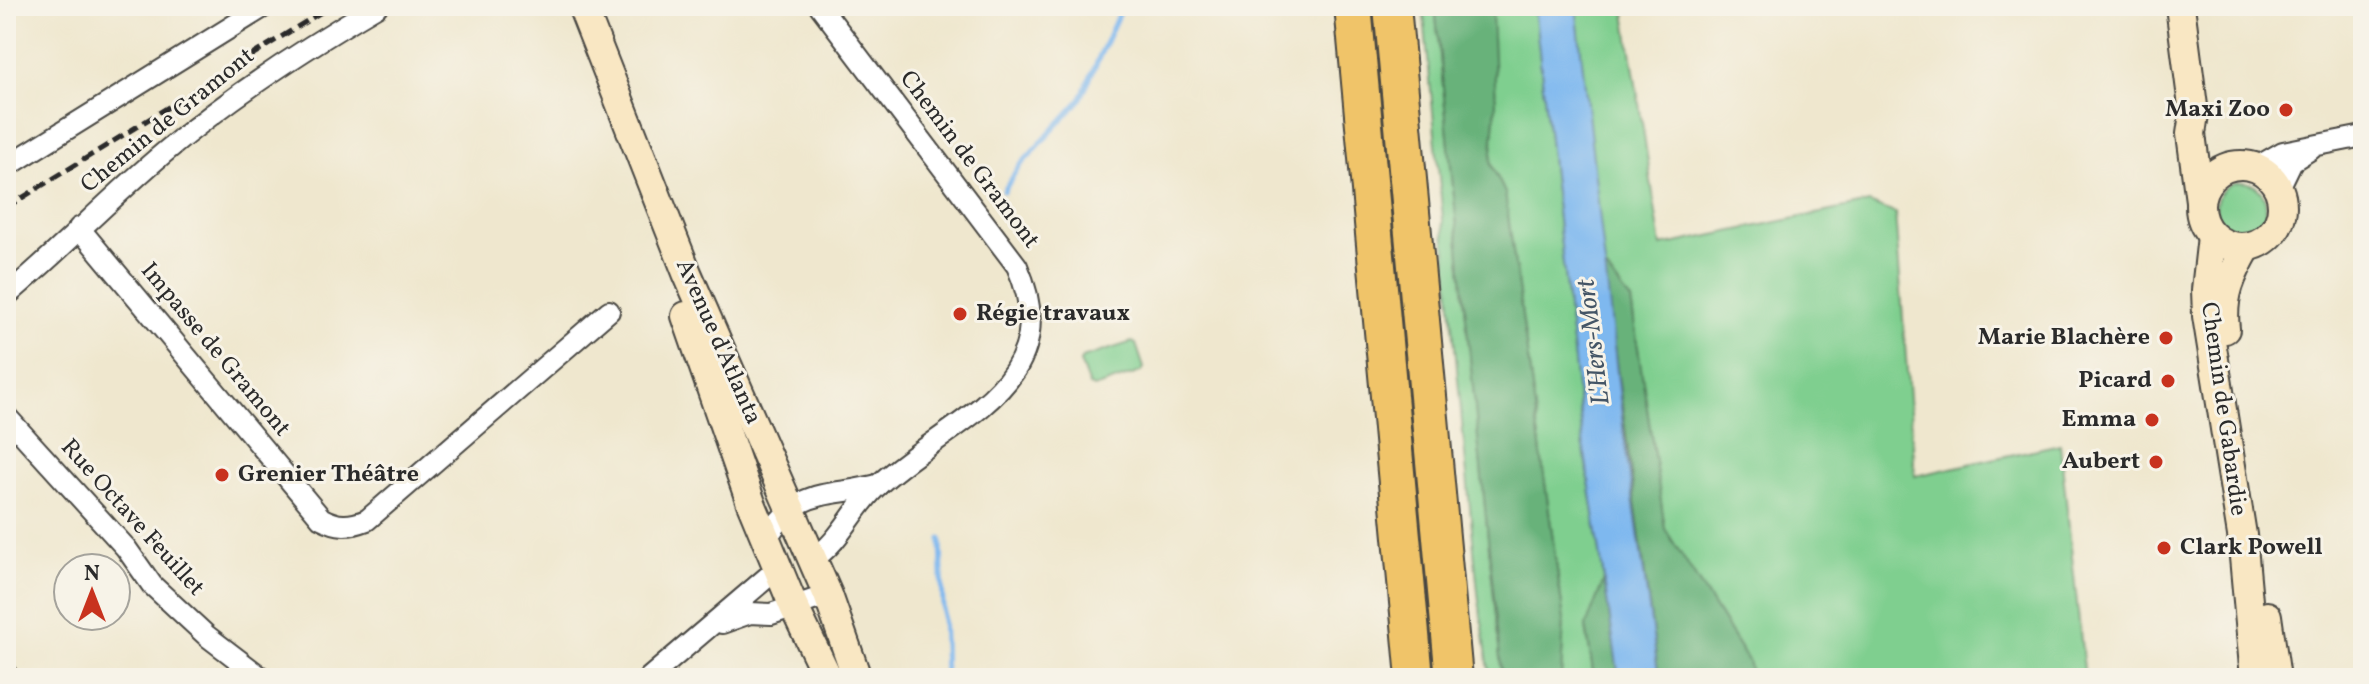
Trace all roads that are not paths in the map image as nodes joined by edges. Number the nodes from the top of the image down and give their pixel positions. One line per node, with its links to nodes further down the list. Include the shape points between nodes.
1 (265, 6): 13 (street)
2 (377, 6): 16 (street, Chemin de Gramont, via 222,106)
3 (565, 6): 25 (main road, Avenue d'Atlanta, via 697,344)
4 (582, 6): 24 (main road, Avenue d'Atlanta, via 687,273)
5 (820, 6): 23 (street, Chemin de Gramont, via 1017,266 1029,292 1032,316 1028,349 1007,385)
6 (1353, 6): 37 (highway)
7 (1392, 6): 22 (highway)
8 (2180, 6): 9 (main road)
9 (2194, 114): 12 (main road, via 2211,144); 15 (main road, via 2191,134)
10 (2363, 136): 11 (street)
11 (2321, 143): 12 (street); 14 (street, via 2292,161)
12 (2248, 166): 14 (main road); 15 (main road, via 2228,167 2209,180)
13 (6, 167)
14 (2279, 188): 18 (main road, via 2279,223 2271,235)
15 (2200, 201): 17 (main road, via 2202,220)
16 (79, 228): 19 (street, Chemin de Gramont); 20 (street, Impasse de Gramont, via 321,518 334,525 349,527 367,520)
17 (2212, 236): 18 (main road); 40 (main road, Chemin de Gabardie, via 2207,316 2242,535)
18 (2247, 247): 41 (main road, Chemin de Gabardie, via 2223,303)
19 (6, 296)
20 (609, 311)
21 (6, 416): 32 (street, Rue Octave Feuillet, via 126,548 152,585)
22 (1434, 455): 38 (highway); 39 (highway)
23 (878, 485): 24 (street, Chemin de Gramont, via 823,492); 26 (street, Chemin de Gramont, via 825,552)
24 (792, 509): 25 (street, Chemin de Gramont); 26 (main road, Avenue d'Atlanta)
25 (766, 540): 27 (main road, Avenue d'Atlanta)
26 (812, 560): 27 (main road); 28 (main road, Avenue d'Atlanta)
27 (778, 568): 29 (main road, Avenue d'Atlanta); 30 (street)
28 (828, 595): 29 (street); 36 (main road, Avenue d'Atlanta)
29 (794, 607): 30 (street, via 738,616); 35 (main road, Avenue d'Atlanta)
30 (711, 628): 31 (street)
31 (678, 654): 33 (street); 34 (street)
32 (262, 678)
33 (649, 678)
34 (677, 678)
35 (828, 678)
36 (857, 678)
37 (1415, 678)
38 (1454, 678)
39 (1474, 678)
40 (2255, 678)
41 (2276, 678)

